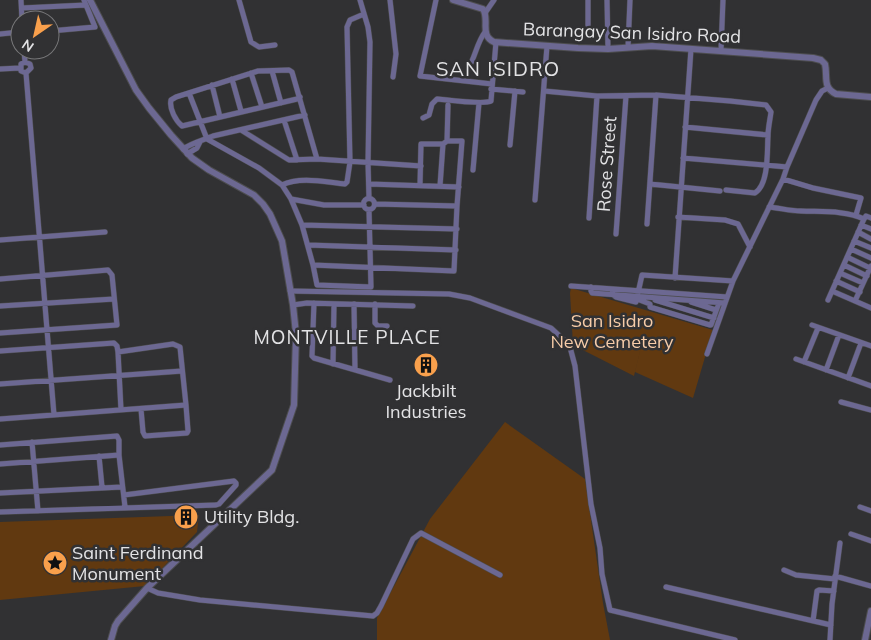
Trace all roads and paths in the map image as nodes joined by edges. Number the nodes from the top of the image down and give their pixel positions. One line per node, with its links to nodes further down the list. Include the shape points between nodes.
1 (21, 0): 13 (street)
2 (239, 0): 20 (street, via 251,42 259,47)
3 (360, 0): 15 (street)
4 (390, 0): 33 (street, via 396,54)
5 (436, 0): 36 (street, via 420,76)
6 (494, 0): 14 (street)
7 (588, 0): 16 (street)
8 (607, 0): 23 (street)
9 (630, 0): 22 (street)
10 (723, 0): 25 (street)
11 (458, 1): 14 (street, via 483,9)
12 (86, 2): 13 (street); 17 (street, via 94,28); 64 (street, via 136,90)
13 (22, 8)
14 (485, 13): 18 (street)
15 (364, 14): 68 (street, via 350,20 346,27); 69 (street, via 370,42)
16 (588, 25)
17 (60, 30)
18 (485, 32): 19 (street); 27 (street)
19 (496, 42): 21 (street, Barangay San Isidro Road); 36 (street)
20 (276, 45)
21 (548, 46): 23 (street, Barangay San Isidro Road); 39 (street)
22 (628, 47): 23 (street, Barangay San Isidro Road); 24 (street, Barangay San Isidro Road)
23 (608, 49)
24 (691, 49): 25 (street, Barangay San Isidro Road); 47 (street)
25 (721, 50): 37 (street, Barangay San Isidro Road, via 821,60 825,64)
26 (25, 62): 28 (street); 31 (street, via 31,68)
27 (471, 63)
28 (20, 68): 29 (street); 31 (street)
29 (0, 69)
30 (272, 71): 32 (street); 43 (street, via 291,71); 48 (street)
31 (26, 73): 103 (street)
32 (251, 73): 34 (street); 51 (street)
33 (393, 77)
34 (232, 79): 35 (street); 52 (street)
35 (212, 85): 41 (street); 54 (street)
36 (492, 86): 38 (street); 49 (street, via 491,101)
37 (828, 88): 46 (street, via 836,94); 72 (street, via 816,100)
38 (515, 91): 40 (street); 63 (street)
39 (544, 91): 44 (street); 84 (street)
40 (523, 92)
41 (189, 93): 57 (street); 57 (street, via 171,100 171,107 180,125)
42 (656, 95): 45 (street); 47 (street); 76 (street)
43 (300, 96): 48 (street); 53 (street)
44 (597, 96): 45 (street); 91 (street)
45 (626, 96): 102 (street, Rose Street)
46 (871, 97)
47 (688, 98): 58 (street); 60 (street, via 766,106 771,112)
48 (281, 102): 51 (street)
49 (478, 103): 55 (street, via 438,99 432,104 429,115); 73 (street)
50 (448, 105): 62 (street)
51 (262, 107): 52 (street)
52 (241, 111): 54 (street)
53 (305, 115): 56 (street); 66 (street)
54 (220, 117): 57 (street)
55 (423, 118)
56 (284, 120): 59 (street); 67 (street)
57 (200, 122): 61 (street)
58 (686, 127): 60 (street); 65 (street)
59 (241, 130): 61 (street); 67 (street, via 286,159)
60 (768, 135): 70 (street)
61 (207, 139): 64 (street, via 192,143); 77 (street)
62 (445, 142): 71 (street, via 421,144); 79 (street); 80 (street, via 462,141)
63 (510, 145)
64 (185, 152): 128 (street, via 263,204 282,241)
65 (683, 158): 70 (street); 81 (street)
66 (317, 159): 67 (street); 68 (street)
67 (296, 160)
68 (350, 162): 69 (street); 77 (street, via 345,184 306,180)
69 (368, 163): 71 (street); 75 (street)
70 (767, 164): 72 (street); 81 (street, via 761,188 755,193)
71 (420, 166): 78 (street)
72 (787, 167): 74 (street)
73 (472, 170)
74 (784, 179): 88 (street); 90 (street, via 861,198)
75 (369, 184): 78 (street); 82 (street)
76 (650, 184): 81 (street); 95 (street)
77 (282, 185): 83 (street)
78 (420, 185): 79 (street)
79 (440, 186): 80 (street)
80 (459, 187): 87 (street)
81 (681, 188): 92 (street)
82 (369, 198): 85 (street); 86 (street)
83 (291, 199): 86 (street); 96 (street)
84 (535, 200)
85 (375, 204): 87 (street); 89 (street)
86 (364, 205): 89 (street)
87 (457, 206): 98 (street)
88 (769, 207): 90 (street); 109 (street)
89 (369, 210): 97 (street)
90 (856, 215): 94 (street)
91 (588, 218)
92 (678, 218): 109 (street, via 725,220 738,224); 122 (street)
93 (871, 218): 94 (street, via 866,216)
94 (863, 222): 99 (street); 101 (street)
95 (647, 224)
96 (302, 225): 97 (street); 107 (street)
97 (369, 226): 98 (street); 108 (street)
98 (457, 229): 112 (street)
99 (871, 229)
100 (105, 232): 103 (street)
101 (858, 232): 104 (street); 106 (street)
102 (616, 234)
103 (40, 237): 105 (street); 121 (street)
104 (871, 239)
105 (0, 240)
106 (854, 241): 110 (street); 111 (street)
107 (308, 245): 108 (street); 115 (street)
108 (370, 247): 112 (street); 117 (street)
109 (750, 247): 124 (street)
110 (871, 248)
111 (851, 249): 113 (street); 114 (street)
112 (456, 250): 117 (street, via 454,271)
113 (847, 257): 116 (street); 118 (street)
114 (871, 258)
115 (313, 265): 117 (street); 117 (street, via 317,285 371,287)
116 (844, 265): 119 (street); 120 (street)
117 (371, 267)
118 (871, 267): 120 (street)
119 (840, 273): 125 (street); 126 (street)
120 (867, 276): 126 (street)
121 (42, 277): 123 (street); 134 (street, via 108,270 112,275); 140 (street)
122 (675, 278): 124 (street); 132 (street, via 642,275)
123 (0, 280)
124 (733, 281): 133 (street)
125 (836, 281): 130 (street); 131 (street)
126 (863, 283): 131 (street)
127 (571, 286): 129 (street)
128 (290, 291): 146 (street); 214 (street, via 449,294 470,298 556,332 570,347 575,366 602,574 610,610)
129 (612, 291): 132 (street); 132 (street, via 616,297 636,302)
130 (832, 291): 138 (street); 139 (street)
131 (860, 292): 139 (street)
132 (639, 296): 135 (street); 135 (street); 152 (street)
133 (727, 297): 137 (street); 142 (street)
134 (114, 299): 140 (street); 156 (street, via 117,325)
135 (665, 299): 136 (street); 149 (street); 152 (street)
136 (686, 299): 137 (street); 149 (street); 151 (street)
137 (710, 299): 142 (street)
138 (828, 300)
139 (855, 301): 150 (street)
140 (44, 303): 147 (street); 156 (street)
141 (314, 303): 143 (street); 146 (street); 167 (street, via 312,356)
142 (722, 303): 151 (street); 164 (street)
143 (334, 304): 144 (street); 167 (street)
144 (354, 304): 145 (street); 169 (street)
145 (376, 304): 148 (street); 155 (street, via 375,323)
146 (293, 305): 207 (street, via 296,334 294,405 272,470)
147 (0, 306)
148 (413, 306)
149 (678, 307): 153 (street); 154 (street)
150 (871, 308)
151 (716, 310): 154 (street)
152 (664, 311): 153 (street)
153 (675, 315): 154 (street, via 710,325)
154 (714, 318)
155 (387, 326)
156 (46, 330): 157 (street); 161 (street)
157 (0, 333)
158 (839, 335): 159 (street); 166 (street, via 815,327); 170 (street)
159 (861, 343): 160 (street); 172 (street)
160 (871, 346)
161 (48, 347): 162 (street); 163 (street, via 111,343 117,346); 174 (street)
162 (0, 351)
163 (118, 352): 168 (street, via 176,344 180,346); 171 (street)
164 (706, 354)
165 (796, 359): 166 (street)
166 (804, 362): 170 (street)
167 (333, 364): 169 (street)
168 (182, 370): 171 (street); 178 (street)
169 (355, 370): 173 (street)
170 (826, 370): 172 (street)
171 (119, 376): 174 (street); 180 (street)
172 (848, 378): 176 (street)
173 (390, 380)
174 (51, 381): 175 (street); 182 (street)
175 (0, 384)
176 (871, 386)
177 (841, 402): 181 (street)
178 (186, 405): 179 (street); 179 (street, via 186,433 145,436)
179 (141, 409): 180 (street)
180 (121, 410): 182 (street)
181 (871, 410)
182 (54, 415): 183 (street)
183 (0, 419)
184 (32, 442): 185 (street); 186 (street, via 116,435); 188 (street)
185 (0, 444)
186 (119, 455): 187 (street); 191 (street)
187 (99, 456): 188 (street); 190 (street)
188 (33, 461): 189 (street); 192 (street)
189 (0, 464)
190 (102, 487): 191 (street); 192 (street)
191 (122, 487): 194 (street)
192 (36, 491): 193 (street); 197 (street)
193 (0, 493)
194 (124, 495): 195 (street); 195 (street, via 236,483 216,504)
195 (126, 507): 197 (street)
196 (860, 507): 198 (street)
197 (38, 511): 199 (street)
198 (871, 511)
199 (0, 512)
200 (851, 534): 201 (street)
201 (871, 541)
202 (840, 543): 205 (street)
203 (784, 570): 205 (street)
204 (500, 575): 207 (street, via 421,533 413,540 373,616 200,600)
205 (835, 577): 206 (street); 209 (street)
206 (871, 586)
207 (147, 588): 213 (street, via 114,626)
208 (666, 588): 211 (street)
209 (834, 591): 211 (street, via 817,591); 212 (street)
210 (871, 610): 216 (street)
211 (812, 621): 212 (street)
212 (831, 625): 215 (street)
213 (111, 640)
214 (735, 640)
215 (830, 640)
216 (865, 640)

